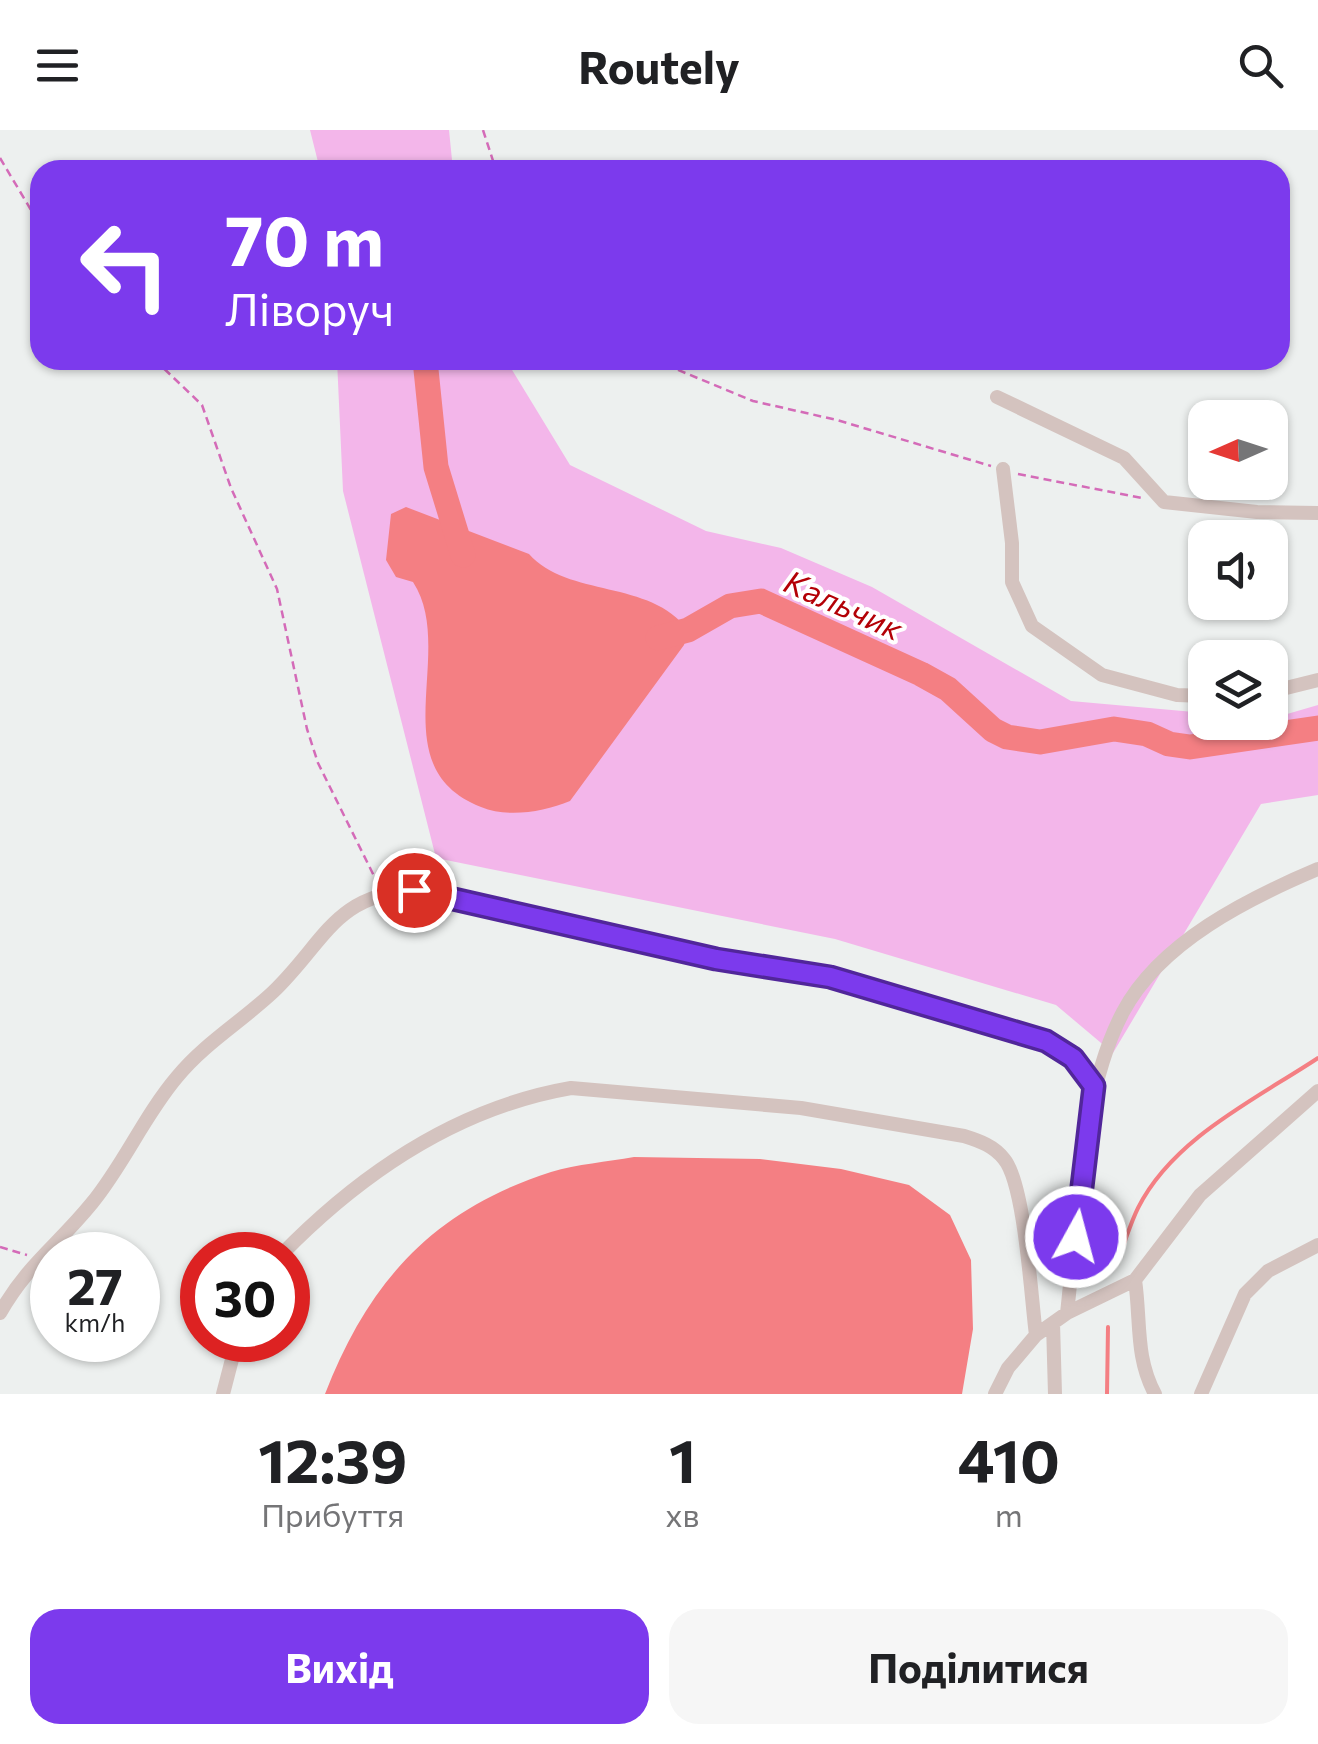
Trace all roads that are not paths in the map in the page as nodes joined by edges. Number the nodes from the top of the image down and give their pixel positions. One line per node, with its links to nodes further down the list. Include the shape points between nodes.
1 (997, 397): 3 (street, via 1124,458 1164,502)
2 (1003, 469): 6 (street, via 1012,582 1032,626 1102,675)
3 (1318, 512)
4 (1318, 680): 5 (street)
5 (1288, 688)
6 (1188, 696)
7 (1318, 868): 8 (street, via 1212,924 1153,973 1124,1011)
8 (1094, 1086): 13 (street, via 1073,1058 1046,1041 830,977 716,959 414,890 382,892 354,904 274,991 200,1050 140,1125 95,1200 37,1258); 14 (street)
9 (1318, 1091): 12 (street, via 1200,1194)
10 (303, 1232): 16 (street, via 418,1142 540,1093 571,1088 801,1108 964,1136 988,1144 1006,1161 1017,1189)
11 (1318, 1245): 22 (street, via 1268,1271 1245,1294)
12 (1135, 1280): 14 (street); 21 (street, via 1138,1343)
13 (0, 1313)
14 (1067, 1313): 15 (street)
15 (1054, 1322): 16 (street); 20 (street)
16 (1036, 1335): 19 (street)
17 (231, 1362): 18 (street)
18 (223, 1394)
19 (995, 1394)
20 (1055, 1394)
21 (1155, 1394)
22 (1201, 1394)

